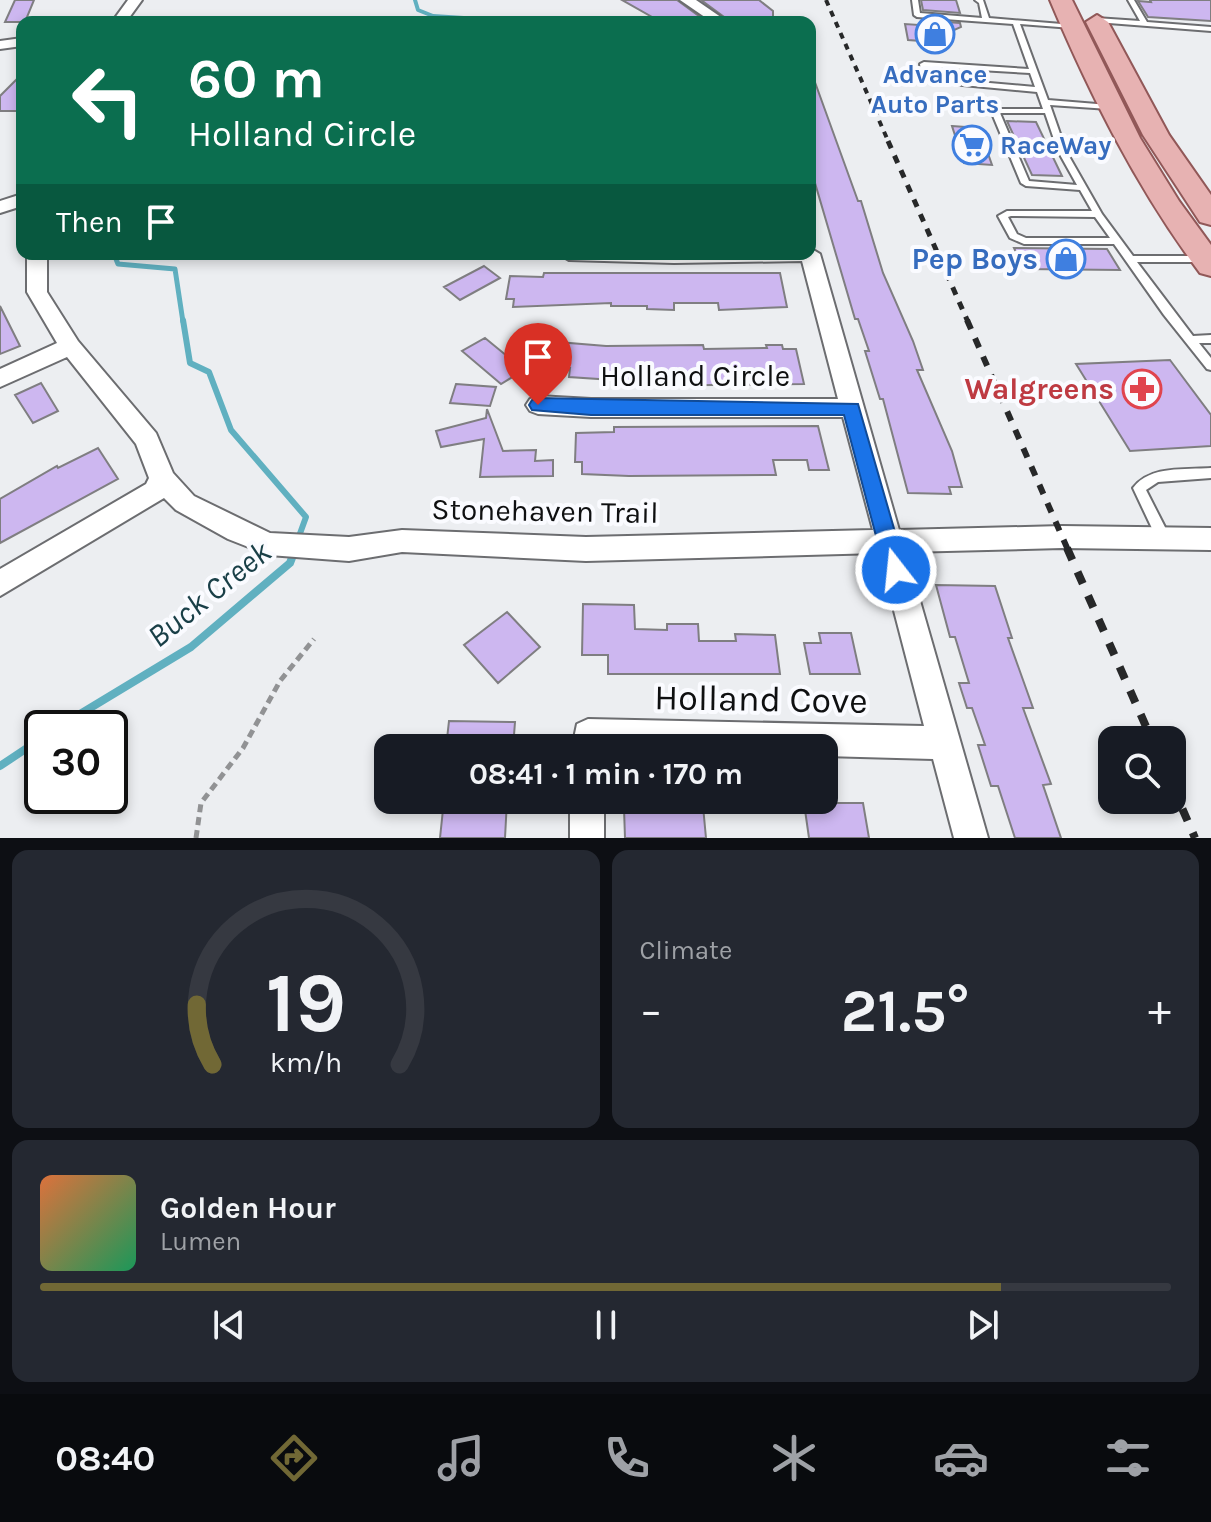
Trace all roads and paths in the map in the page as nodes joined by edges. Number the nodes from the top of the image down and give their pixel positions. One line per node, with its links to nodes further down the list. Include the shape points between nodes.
1 (687, 0): 7 (street)
2 (915, 0): 8 (lane, via 916,15)
3 (978, 0): 8 (lane)
4 (1061, 0): 6 (main road)
5 (1131, 0): 10 (lane)
6 (1085, 15): 9 (lane); 10 (lane); 16 (main road); 17 (main road)
7 (712, 16)
8 (986, 20): 9 (lane)
9 (1016, 22): 12 (lane)
10 (1145, 24): 11 (lane)
11 (1211, 29)
12 (1031, 71): 13 (lane); 14 (lane)
13 (984, 75): 13 (lane, via 924,64 931,80); 14 (lane)
14 (1038, 90): 15 (lane)
15 (1045, 107): 16 (lane); 18 (lane); 18 (lane, via 995,111 1026,183)
16 (1109, 107): 17 (main road); 23 (main road, via 1148,179)
17 (1142, 109): 20 (main road)
18 (1083, 188): 19 (lane)
19 (1098, 214): 21 (lane); 21 (lane, via 1003,216 1013,236 1024,241)
20 (1211, 216)
21 (1117, 241): 22 (lane)
22 (1130, 259): 23 (lane); 27 (lane)
23 (1208, 259)
24 (37, 260): 28 (street, Stonehaven Trail, via 37,292)
25 (812, 260): 32 (street)
26 (1211, 339): 27 (lane)
27 (1190, 340): 29 (lane)
28 (70, 346): 30 (street); 34 (street, Stonehaven Trail, via 147,440)
29 (1211, 366)
30 (0, 379)
31 (538, 405): 32 (street, Holland Circle)
32 (852, 408): 37 (street)
33 (1211, 473): 35 (lane, via 1155,477 1139,488)
34 (162, 479): 37 (street, Stonehaven Trail, via 185,503 269,544 349,549 402,541 586,549); 38 (street, via 155,491)
35 (1163, 537): 36 (street, Stonehaven Trail); 37 (street, Stonehaven Trail)
36 (1211, 539)
37 (888, 541): 41 (street)
38 (0, 584)
39 (314, 639): 43 (path, via 280,681 243,748 201,803)
40 (838, 741): 41 (street, Holland Cove)
41 (945, 743): 45 (street)
42 (587, 814): 44 (street)
43 (196, 838)
44 (587, 838)
45 (971, 838)

